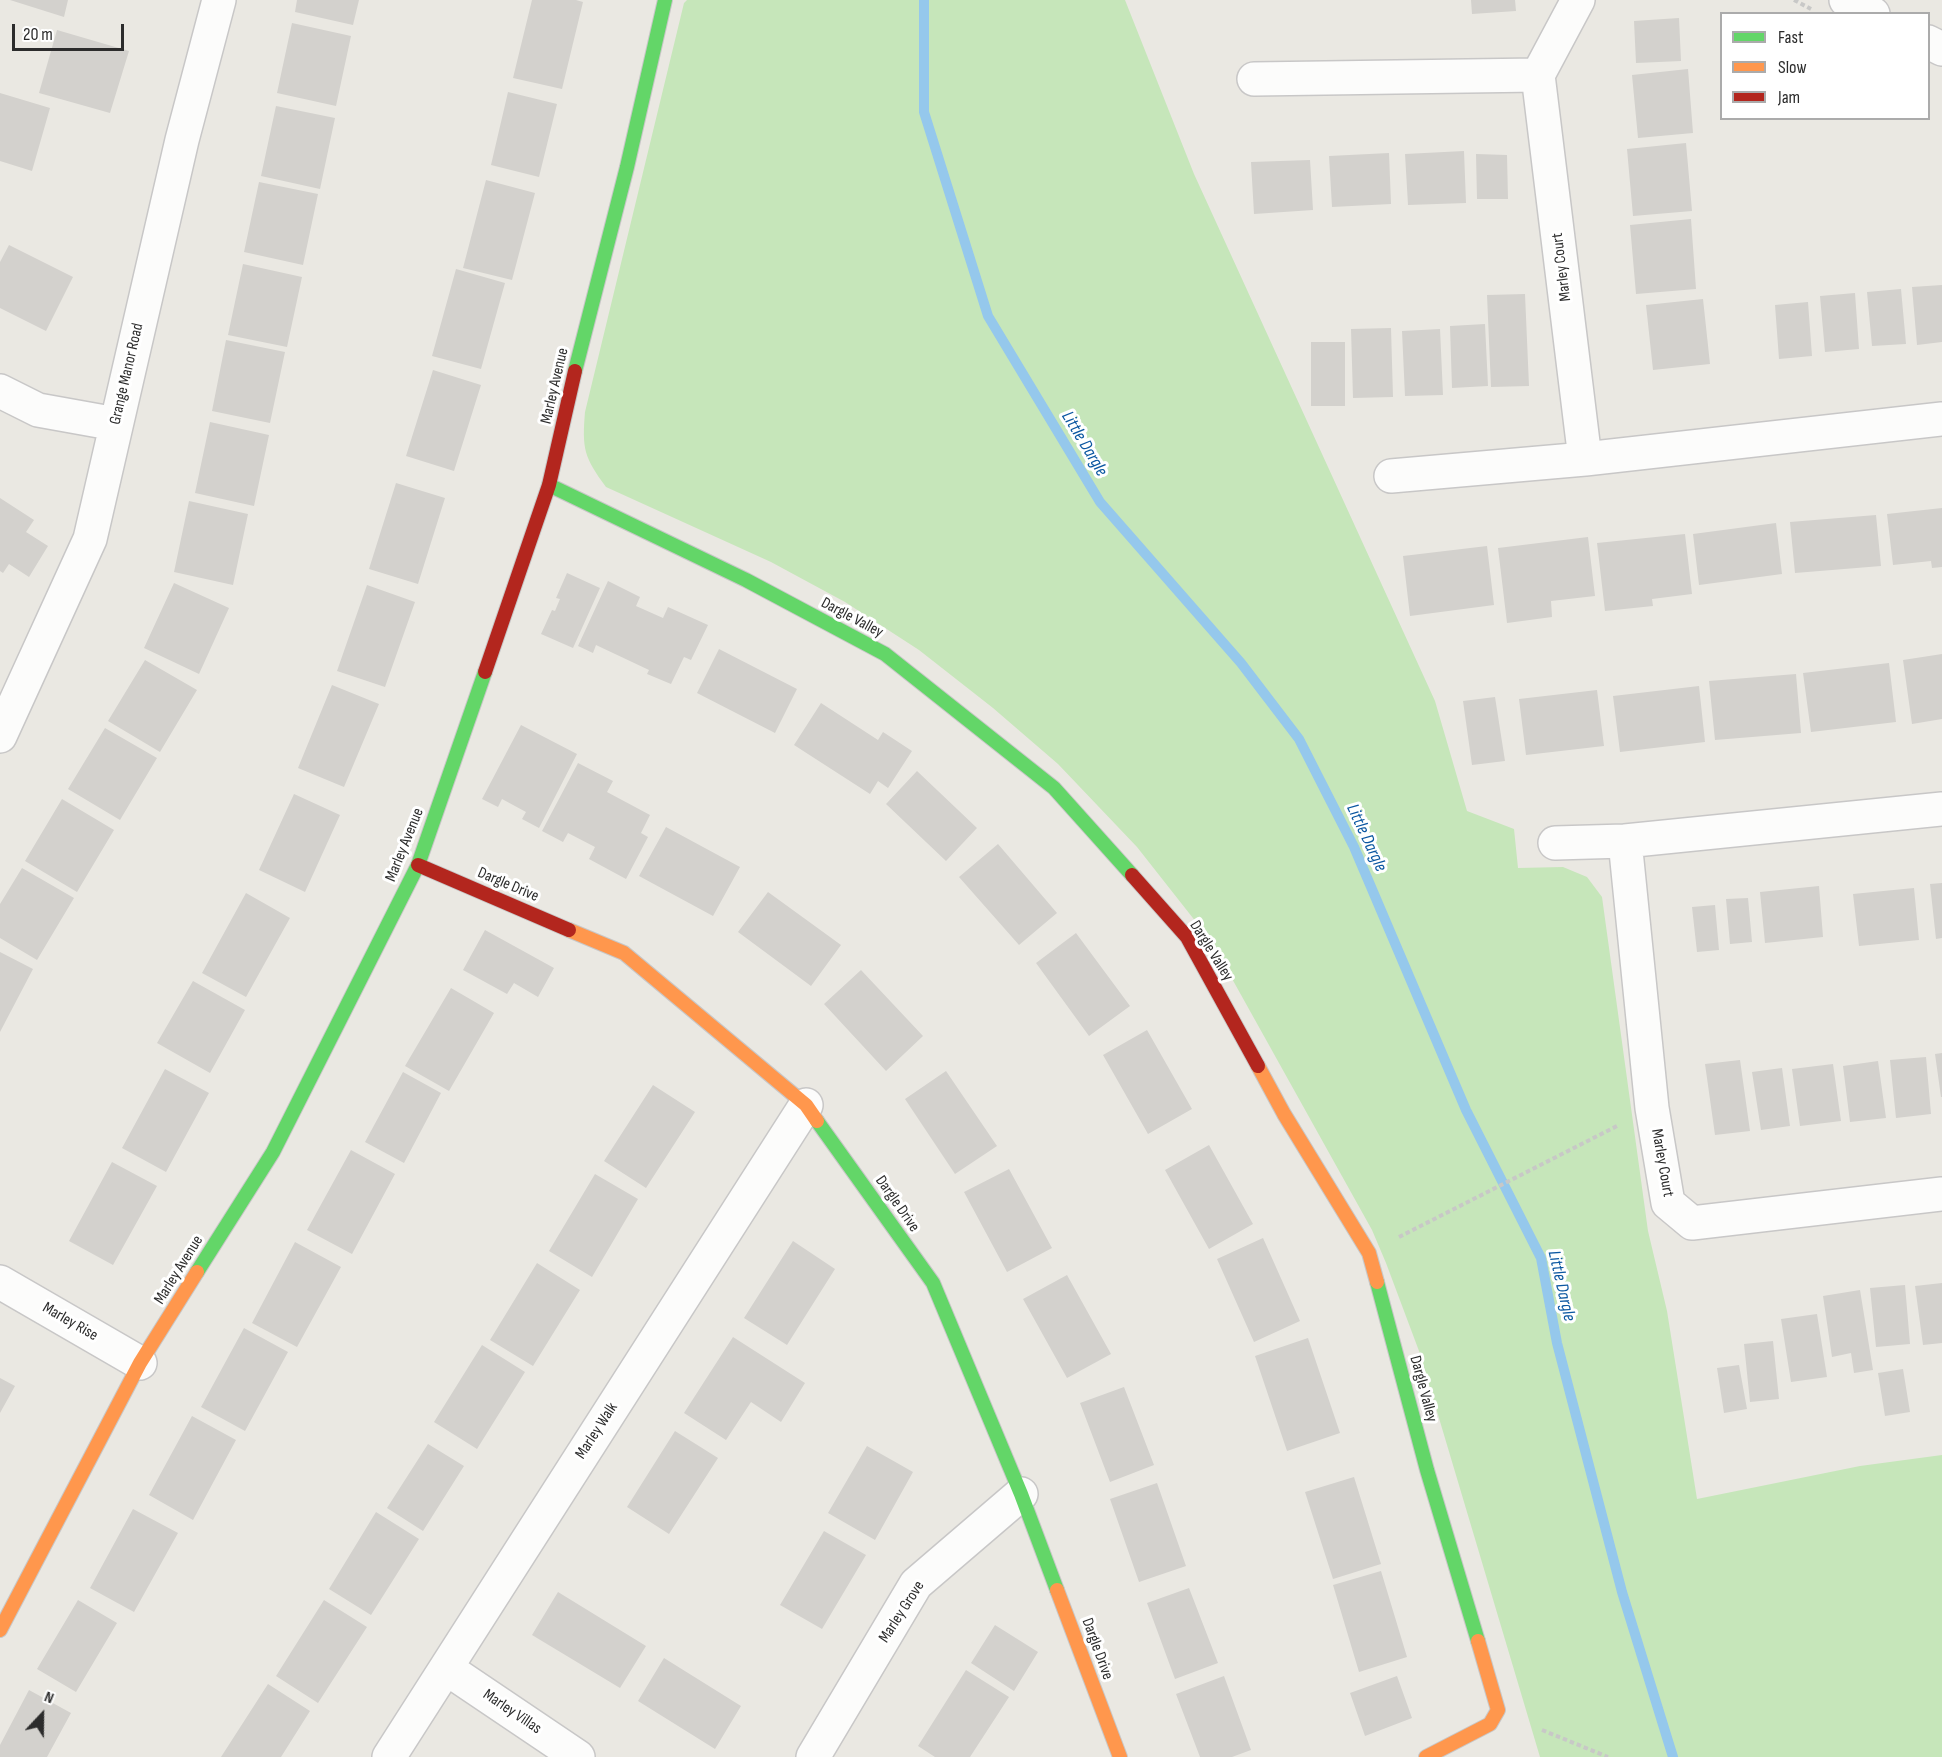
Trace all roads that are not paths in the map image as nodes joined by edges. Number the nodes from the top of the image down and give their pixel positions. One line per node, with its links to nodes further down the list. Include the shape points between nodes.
1 (219, 0): 10 (street, Grange Manor Road)
2 (665, 0): 13 (street, Marley Avenue)
3 (1578, 0): 6 (street)
4 (1846, 0): 5 (street)
5 (1869, 12)
6 (1538, 75): 7 (street); 11 (street, Marley Court)
7 (1254, 79)
8 (0, 391): 10 (street, via 38,410)
9 (1942, 419): 11 (street)
10 (116, 424): 14 (street, Grange Manor Road, via 90,539)
11 (1585, 459): 12 (street)
12 (1391, 476)
13 (549, 485): 18 (street, Marley Avenue); 30 (street, Dargle Valley, via 746,580 885,654 1053,788 1187,937 1284,1114 1369,1253 1427,1470 1498,1710 1490,1724)
14 (0, 736)
15 (1942, 809): 16 (street)
16 (1625, 841): 17 (street); 20 (street, Marley Court, via 1652,1108 1668,1203 1692,1223)
17 (1555, 843)
18 (418, 865): 19 (street, Dargle Drive, via 624,953); 22 (street, Marley Avenue, via 273,1152)
19 (806, 1105): 23 (street, Dargle Drive, via 933,1283); 25 (street, Marley Walk)
20 (1942, 1194)
21 (0, 1282): 22 (street, Marley Rise)
22 (140, 1363): 24 (street, Marley Avenue)
23 (1021, 1494): 28 (street, Marley Grove, via 916,1584); 29 (street, Dargle Drive)
24 (0, 1630)
25 (446, 1668): 26 (street, Marley Walk); 27 (street, Marley Villas)
26 (389, 1757)
27 (578, 1757)
28 (813, 1757)
29 (1120, 1757)
30 (1426, 1757)

